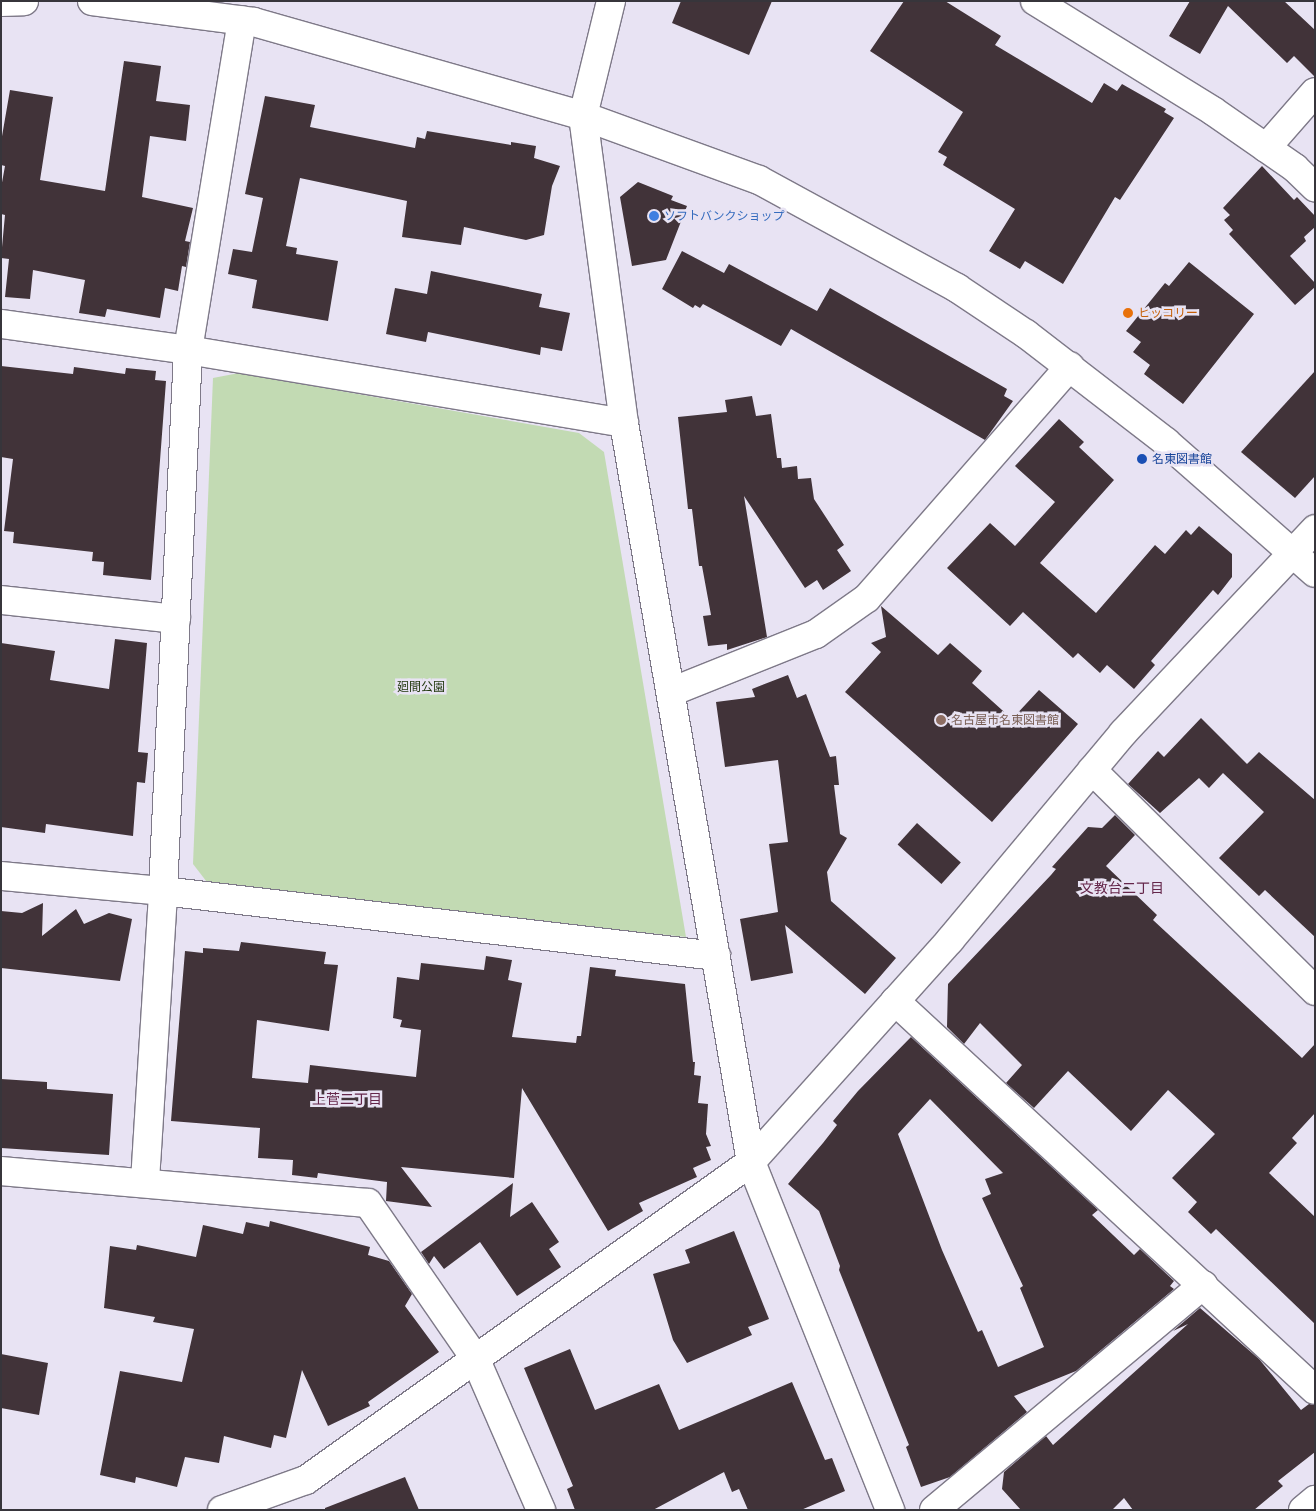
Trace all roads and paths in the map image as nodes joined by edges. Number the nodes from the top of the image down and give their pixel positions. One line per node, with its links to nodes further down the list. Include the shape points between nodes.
1 (16, 1): 2 (street); 6 (street)
2 (24, 1)
3 (92, 1): 7 (street)
4 (611, 1): 9 (street)
5 (1035, 1): 10 (street, via 1213,111)
6 (1, 2)
7 (242, 20): 9 (street, via 453,76 512,98); 13 (street)
8 (1315, 92): 10 (street)
9 (583, 116): 14 (street, via 758,180 956,288); 15 (street)
10 (1266, 148): 11 (street)
11 (1315, 187)
12 (1, 324): 13 (street)
13 (188, 350): 15 (street); 20 (street)
14 (1070, 366): 17 (street, via 1166,442); 21 (street, via 867,598 816,634)
15 (624, 423): 21 (street)
16 (1315, 529): 17 (street)
17 (1293, 553): 18 (street); 22 (street)
18 (1315, 574)
19 (1, 600): 20 (street)
20 (176, 619): 24 (street)
21 (671, 692): 25 (street)
22 (1092, 770): 26 (street); 27 (street)
23 (1, 876): 24 (street)
24 (163, 891): 25 (street); 30 (street)
25 (716, 956): 28 (street)
26 (1315, 992)
27 (895, 1001): 28 (street); 31 (street)
28 (751, 1162): 32 (street); 37 (street)
29 (1, 1170): 30 (street)
30 (145, 1181): 32 (street, via 368,1203)
31 (1203, 1286): 33 (street); 38 (street)
32 (475, 1358): 35 (street, via 306,1480); 36 (street)
33 (1315, 1390)
34 (1315, 1500): 39 (street)
35 (222, 1510)
36 (541, 1510)
37 (890, 1510)
38 (934, 1510)
39 (1303, 1510)

